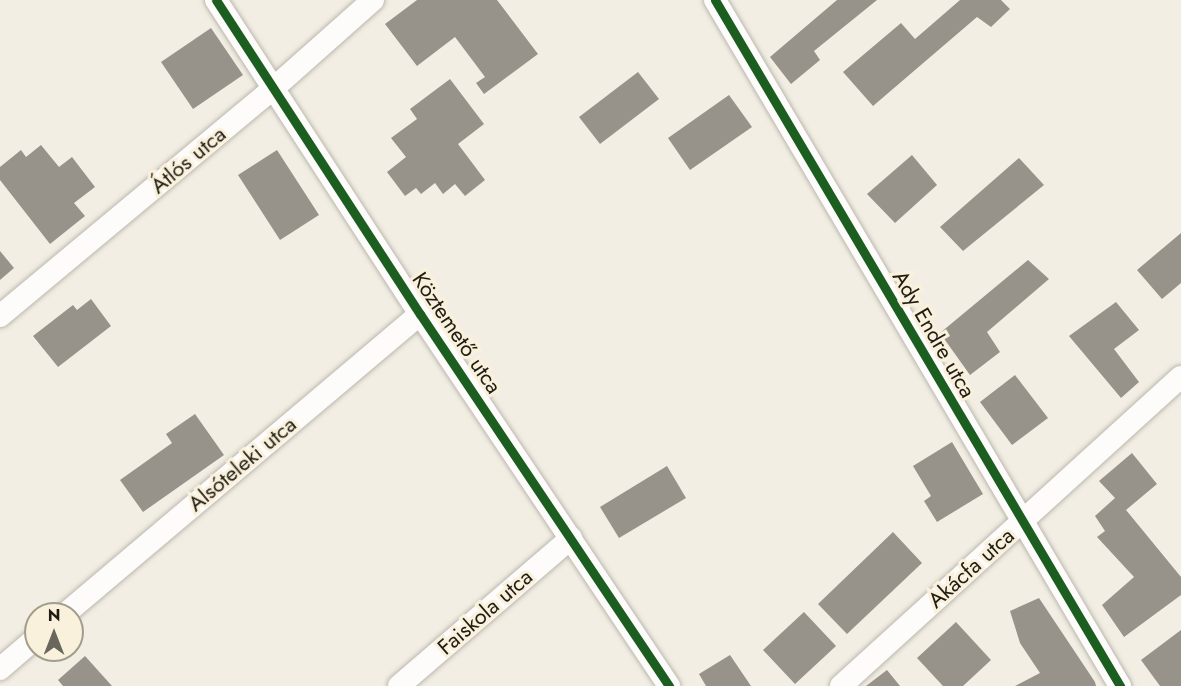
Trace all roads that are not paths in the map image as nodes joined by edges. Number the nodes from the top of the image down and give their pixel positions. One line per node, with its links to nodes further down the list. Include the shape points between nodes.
1 (216, 0): 4 (street, Köztemető utca)
2 (373, 0): 4 (street, Átlós utca)
3 (715, 0): 8 (street, Ady Endre utca)
4 (275, 87): 5 (street, Köztemető utca); 6 (street, Átlós utca)
5 (420, 314): 9 (street, Köztemető utca); 10 (street, Alsóteleki utca)
6 (0, 316)
7 (1181, 377): 8 (street, Akácfa utca)
8 (1022, 522): 15 (street, Akácfa utca); 16 (street, Ady Endre utca)
9 (571, 538): 13 (street, Faiskola utca); 14 (street, Köztemető utca)
10 (79, 602)
11 (24, 648): 12 (street)
12 (0, 669)
13 (399, 686)
14 (669, 686)
15 (841, 686)
16 (1120, 686)

